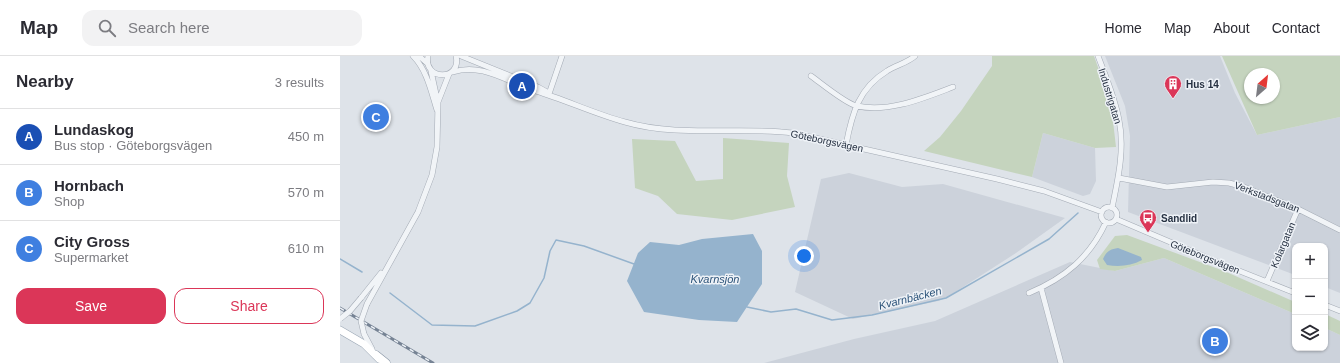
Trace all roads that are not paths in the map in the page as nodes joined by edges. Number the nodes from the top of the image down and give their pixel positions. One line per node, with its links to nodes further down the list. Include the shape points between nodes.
1 (413, 56): 17 (street, via 425,74)
2 (419, 56): 9 (street)
3 (428, 56): 9 (street)
4 (456, 56): 11 (street, via 457,63)
5 (461, 56): 14 (street, Göteborgsvägen, via 538,87)
6 (562, 56): 14 (street)
7 (1098, 56): 19 (street, Industrigatan, via 1119,120)
8 (912, 57): 16 (street, via 874,79 862,93)
9 (428, 64): 10 (street)
10 (431, 70): 11 (street, Göteborgsvägen, via 437,75); 15 (street)
11 (451, 73): 14 (street, Göteborgsvägen, via 462,69 479,70); 15 (street)
12 (811, 76): 16 (street)
13 (953, 86): 16 (street, via 905,104 890,107)
14 (549, 94): 18 (street, Göteborgsvägen, via 612,118 656,129 776,131)
15 (438, 103): 17 (street)
16 (856, 106): 18 (street)
17 (438, 114): 26 (street, via 437,147 429,185 418,212)
18 (846, 144): 22 (street, Göteborgsvägen, via 1037,189)
19 (1119, 178): 20 (street, Industrigatan); 21 (street, Verkstadsgatan, via 1167,187 1229,183)
20 (1112, 208): 22 (street, via 1106,208); 23 (street, via 1116,212)
21 (1298, 209): 25 (street, Verkstadsgatan); 27 (street, Kolargatan)
22 (1102, 212): 24 (street, via 1102,218)
23 (1116, 219): 24 (street); 27 (street, Göteborgsvägen)
24 (1106, 222): 28 (street, via 1094,246 1082,259)
25 (1340, 230)
26 (387, 266): 33 (street, bridge, via 350,311); 35 (street, bridge, via 361,321 364,334)
27 (1267, 282): 29 (street, Göteborgsvägen)
28 (1041, 288): 30 (street); 38 (street)
29 (1292, 292)
30 (1029, 293)
31 (1328, 306): 32 (street)
32 (1340, 311)
33 (340, 318)
34 (340, 330): 35 (main road, via 357,338)
35 (374, 353): 36 (main road); 37 (highway)
36 (381, 363)
37 (386, 363)
38 (1061, 363)

